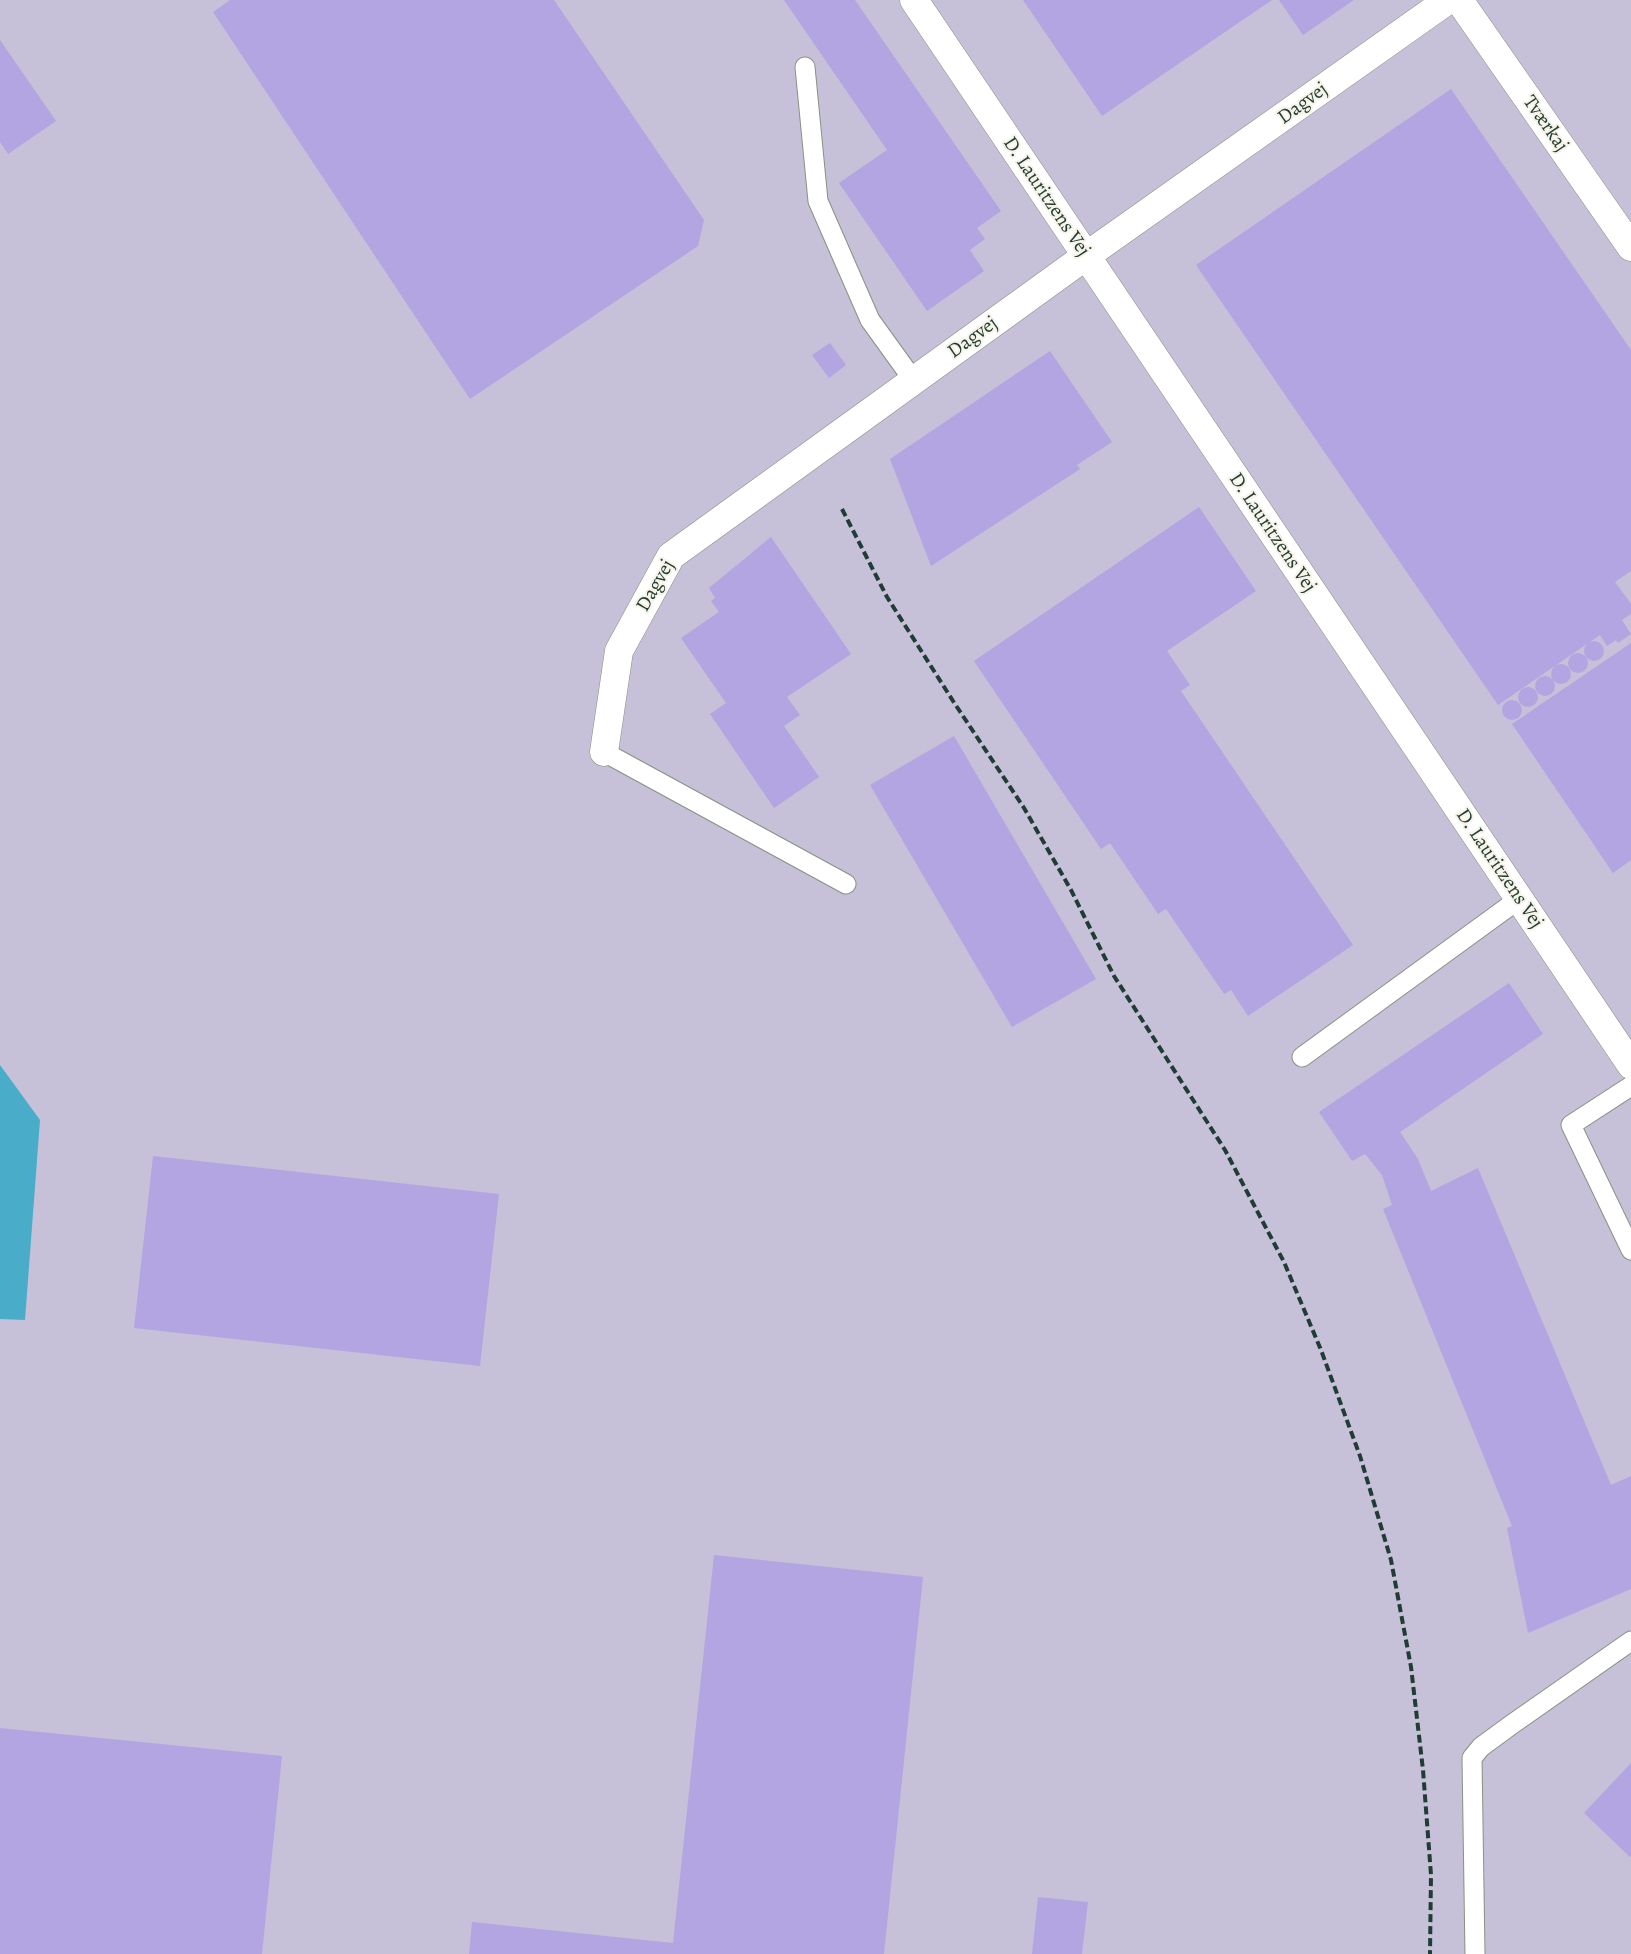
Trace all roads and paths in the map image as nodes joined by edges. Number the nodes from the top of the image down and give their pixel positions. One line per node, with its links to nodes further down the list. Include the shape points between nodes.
1 (914, 0): 6 (street, D. Lauritzens Vej)
2 (1448, 0): 6 (street, Dagvej)
3 (1459, 0): 5 (street, Tværkaj)
4 (805, 67): 7 (lane, via 818,201 870,320)
5 (1631, 247)
6 (1086, 256): 7 (street, Dagvej); 10 (street, D. Lauritzens Vej)
7 (914, 381): 8 (street, Dagvej, via 671,556 619,651)
8 (604, 752): 9 (lane)
9 (846, 884)
10 (1519, 898): 11 (lane); 12 (street, D. Lauritzens Vej)
11 (1302, 1057)
12 (1631, 1065)
13 (1631, 1086): 14 (lane, via 1571,1125)
14 (1631, 1250)
15 (1631, 1641): 16 (lane, via 1481,1747 1472,1758)
16 (1475, 1954)

